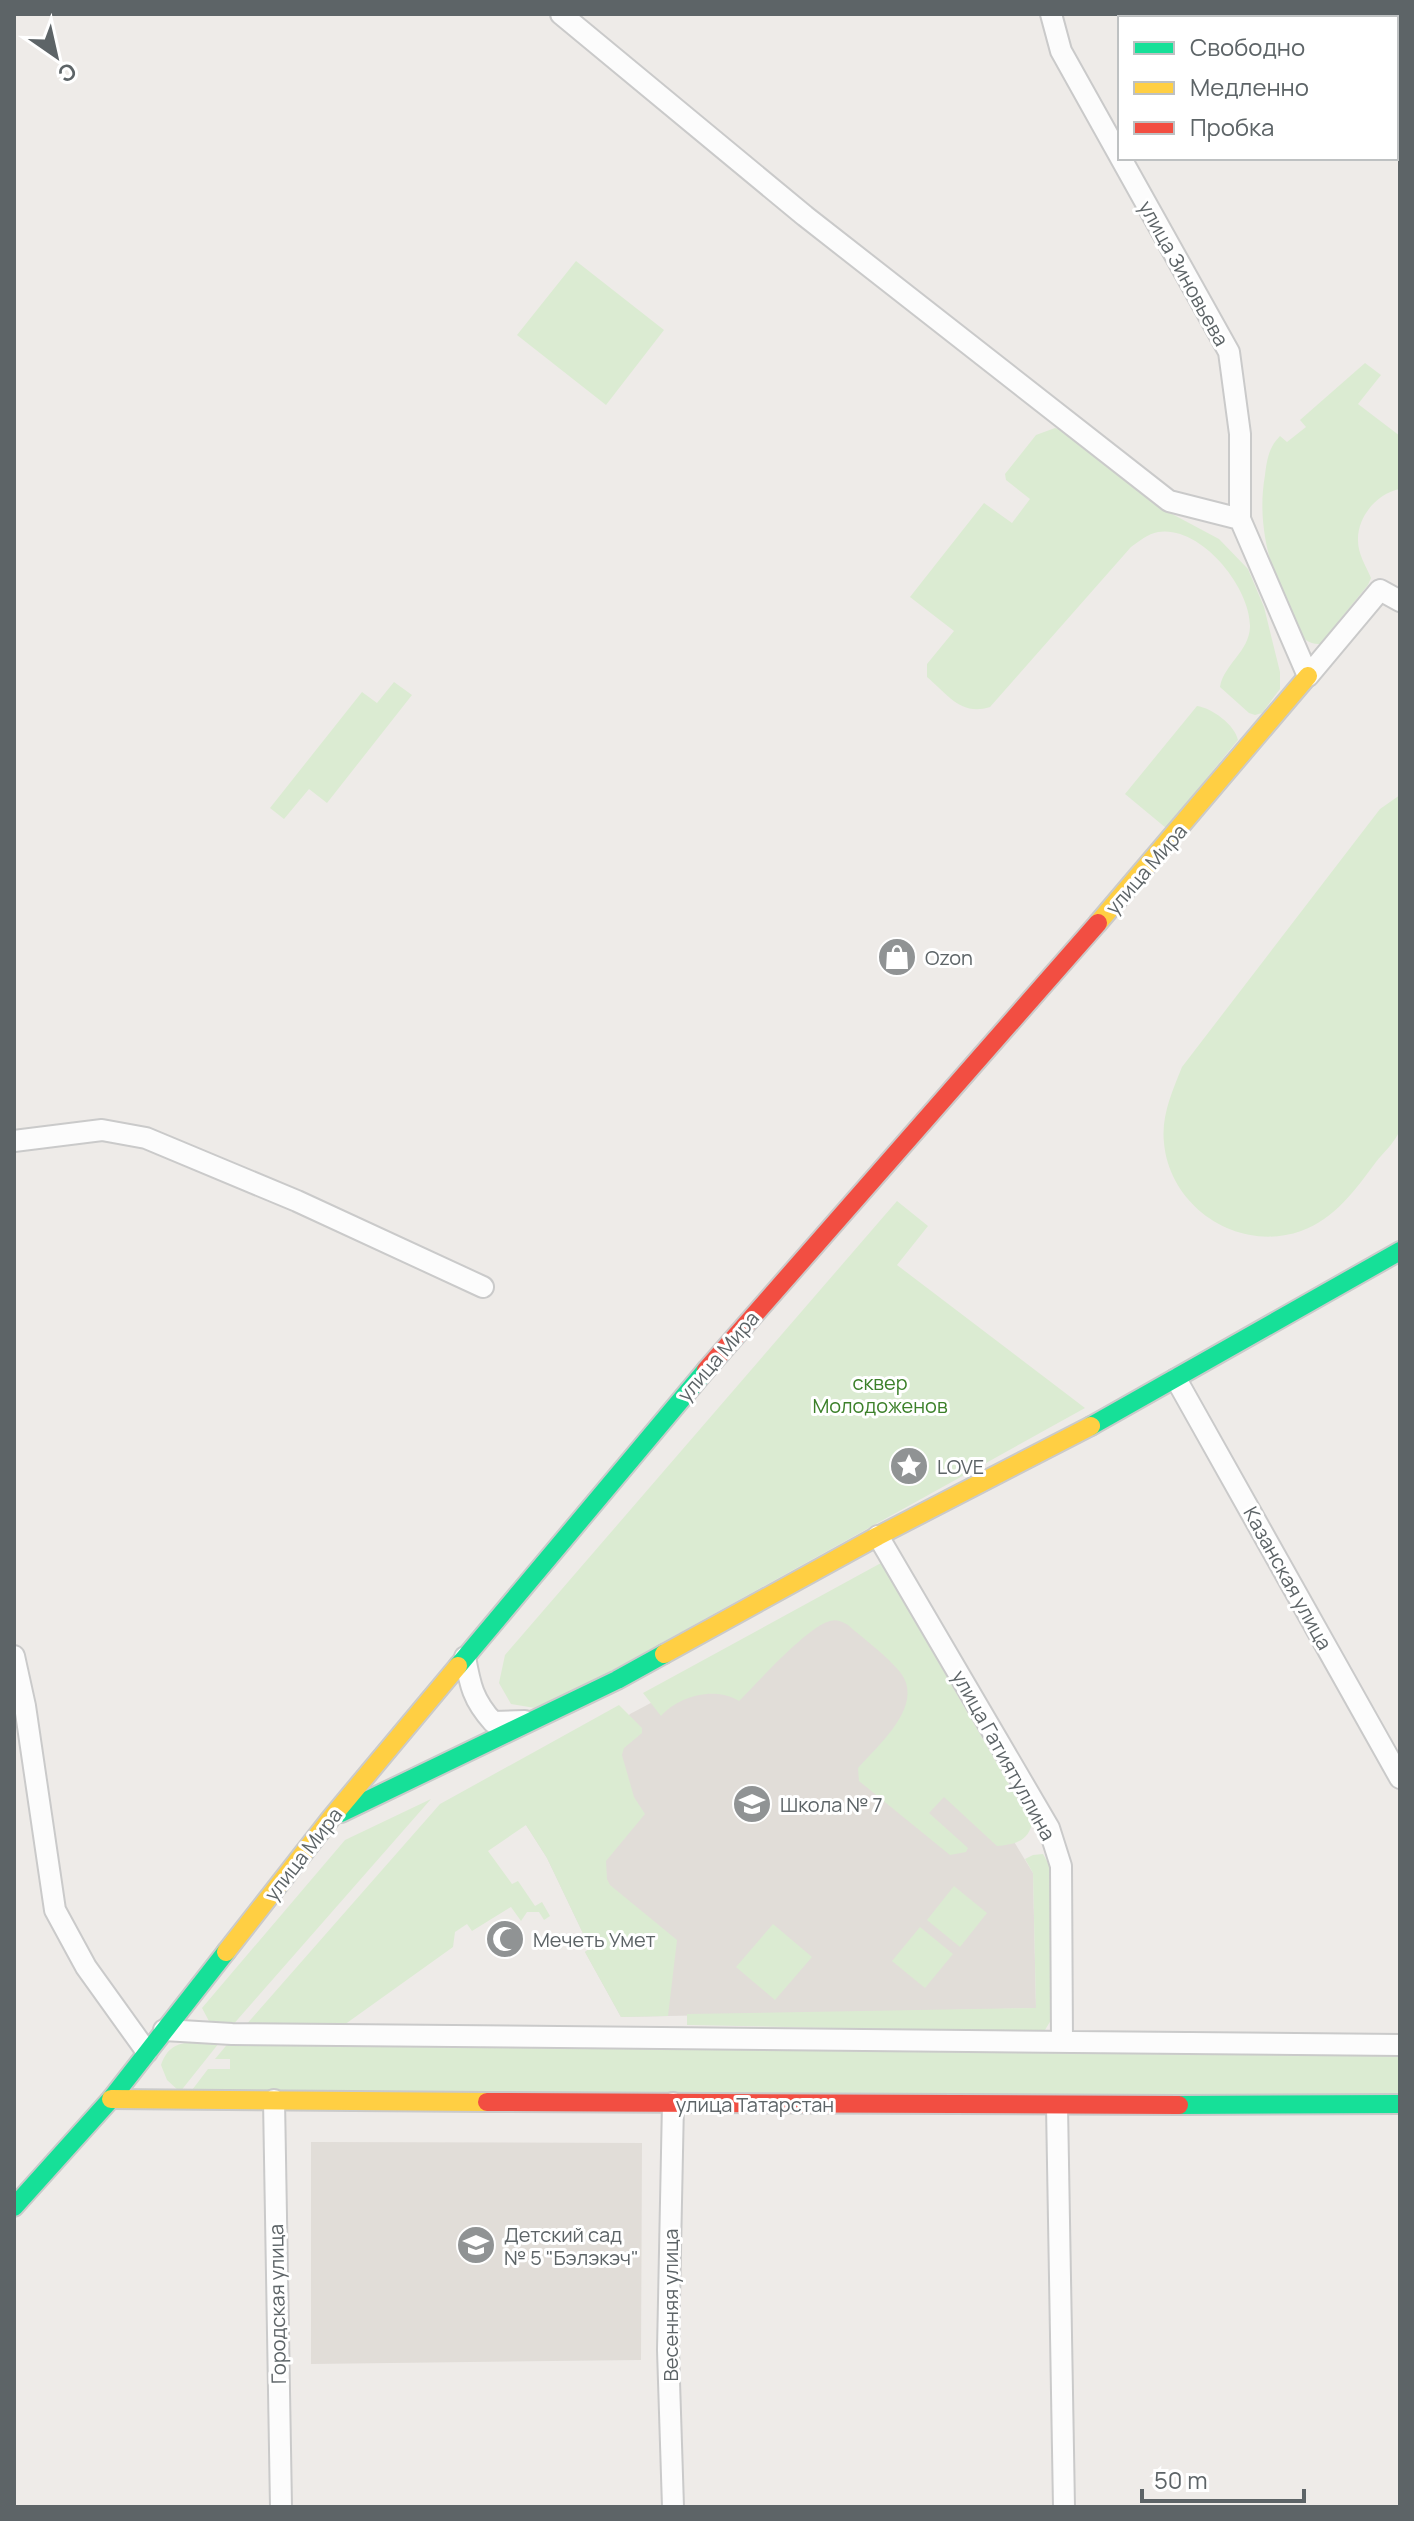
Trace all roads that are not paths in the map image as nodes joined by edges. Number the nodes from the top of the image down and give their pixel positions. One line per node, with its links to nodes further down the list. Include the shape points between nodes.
1 (561, 14): 5 (street, via 805,216 1169,501)
2 (1051, 14): 3 (street, улица Зиновьева, via 1061,51)
3 (1118, 153)
4 (1122, 160): 5 (street, улица Зиновьева, via 1229,352 1240,434)
5 (1240, 519): 7 (street, улица Зиновьева)
6 (1400, 601): 7 (street, via 1380,590)
7 (1308, 676): 14 (street, улица Мира, via 1173,838 699,1378)
8 (14, 1141): 10 (street, via 102,1130 146,1138)
9 (1400, 1251): 11 (street)
10 (483, 1287)
11 (1176, 1379): 12 (street); 16 (street, Казанская улица)
12 (878, 1536): 15 (street); 19 (street, улица Гатиятуллина, via 1049,1828 1061,1866)
13 (14, 1656): 21 (street, via 55,1910 86,1967)
14 (465, 1657): 15 (street, via 478,1705 493,1722); 17 (street, улица Мира)
15 (533, 1721): 17 (street)
16 (1400, 1778)
17 (331, 1818): 18 (street, улица Мира)
18 (164, 2030): 19 (street); 21 (street, улица Мира)
19 (1062, 2041): 20 (street)
20 (1400, 2045)
21 (147, 2052): 22 (street, улица Мира)
22 (111, 2099): 23 (street, улица Татарстан); 27 (street, улица Мира)
23 (274, 2100): 24 (street, улица Татарстан); 28 (street, Городская улица)
24 (673, 2103): 26 (street, улица Татарстан); 29 (street, Весенняя улица, via 668,2350)
25 (1400, 2104): 26 (street, улица Татарстан)
26 (1057, 2106): 30 (street)
27 (14, 2207)
28 (281, 2507)
29 (673, 2507)
30 (1064, 2507)

